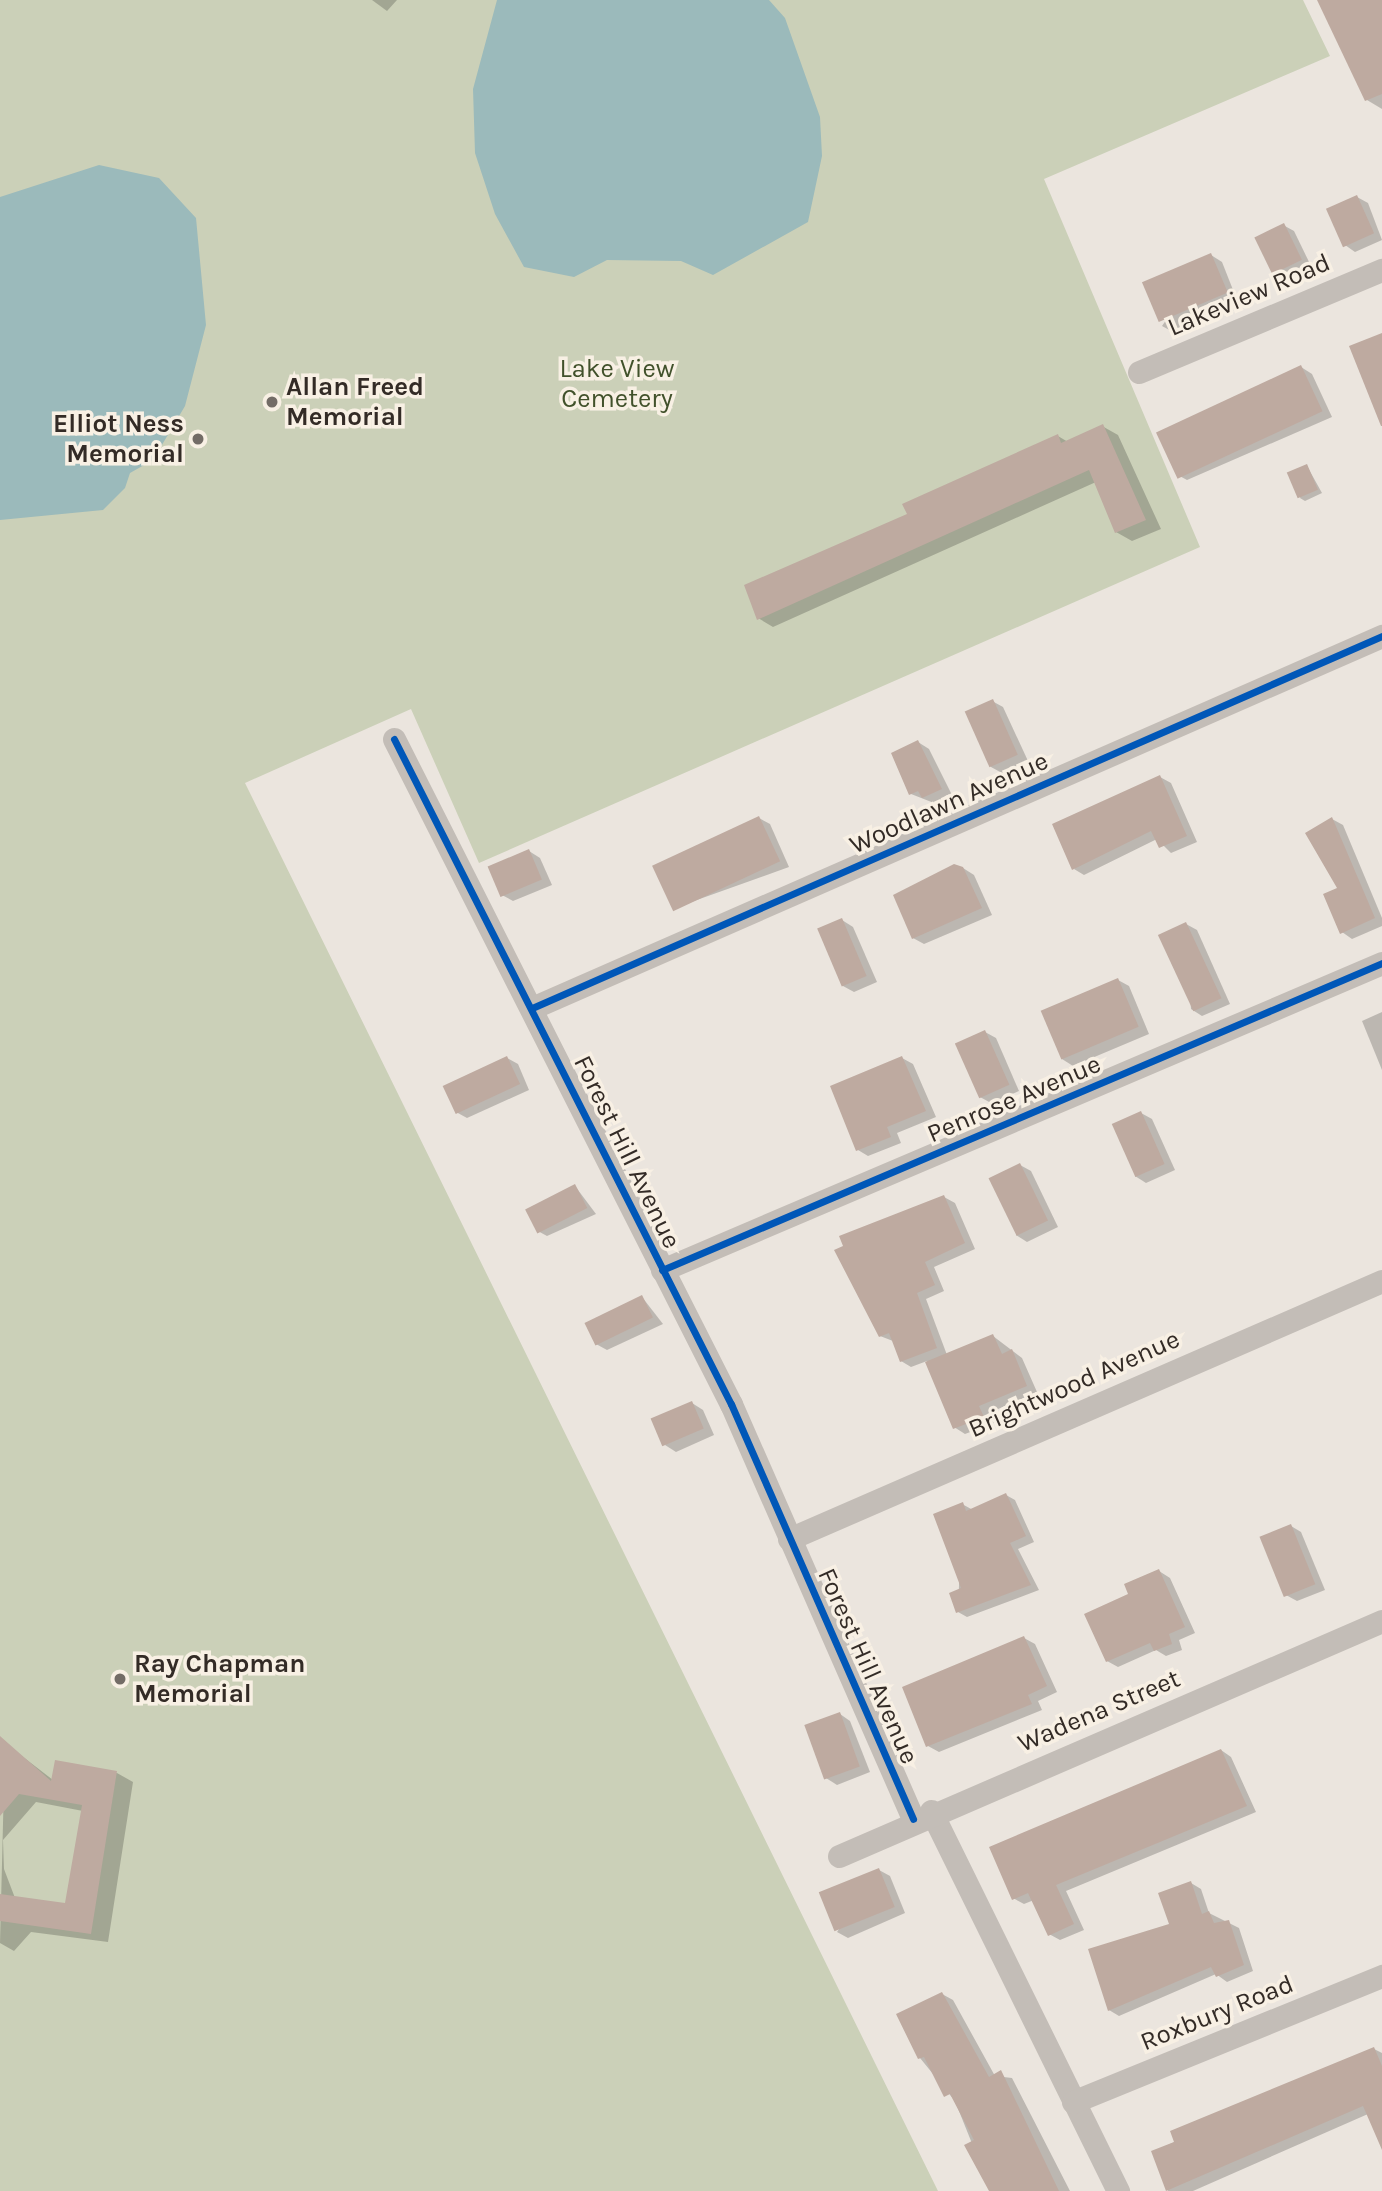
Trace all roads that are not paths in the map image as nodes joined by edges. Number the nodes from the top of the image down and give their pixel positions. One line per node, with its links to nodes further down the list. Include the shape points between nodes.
1 (1382, 270): 2 (street, Lakeview Road)
2 (1139, 372)
3 (1382, 636): 6 (street, Woodlawn Avenue)
4 (394, 740): 6 (street, Forest Hill Avenue)
5 (1382, 963): 7 (street, Penrose Avenue)
6 (532, 1008): 7 (street, Forest Hill Avenue)
7 (662, 1269): 9 (street, Forest Hill Avenue, via 731,1404)
8 (1382, 1281): 9 (street, Brightwood Avenue)
9 (789, 1539): 11 (street, Forest Hill Avenue)
10 (1382, 1621): 11 (street, Wadena Street)
11 (922, 1815): 12 (street, Wadena Street); 14 (street, Forest Hill Avenue)
12 (839, 1856)
13 (1382, 1976): 14 (street, Roxbury Road)
14 (1073, 2102): 15 (street, Forest Hill Avenue)
15 (1118, 2191)

